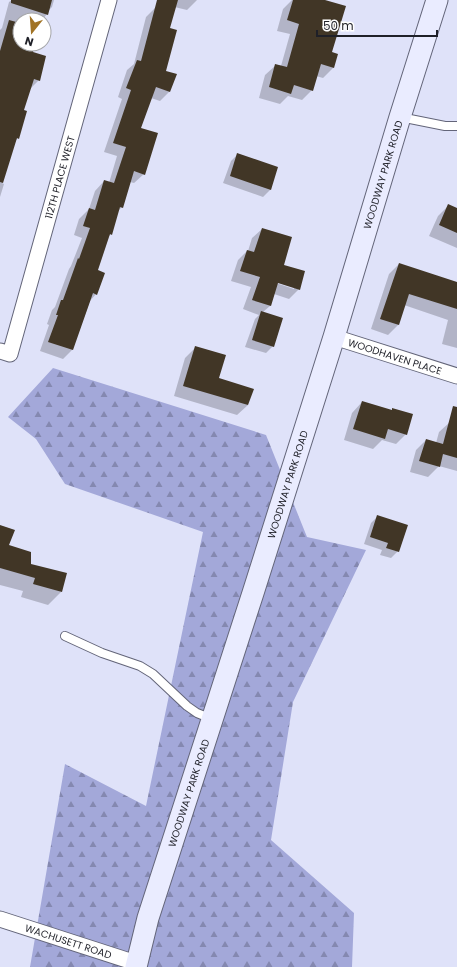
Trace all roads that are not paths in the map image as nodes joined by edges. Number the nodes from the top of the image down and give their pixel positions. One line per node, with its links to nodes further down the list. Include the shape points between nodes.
1 (109, 0): 6 (street, 112TH PLACE WEST)
2 (437, 0): 3 (street, WOODWAY PARK ROAD)
3 (400, 117): 4 (lane); 5 (street, WOODWAY PARK ROAD)
4 (457, 126)
5 (334, 337): 7 (street, WOODHAVEN PLACE); 9 (street, WOODWAY PARK ROAD)
6 (5, 353)
7 (457, 376)
8 (65, 636): 9 (lane, via 102,653 140,666 153,674 187,706)
9 (212, 720): 11 (street, WOODWAY PARK ROAD, via 148,918)
10 (0, 919): 11 (street, WACHUSETT ROAD)
11 (136, 965)

